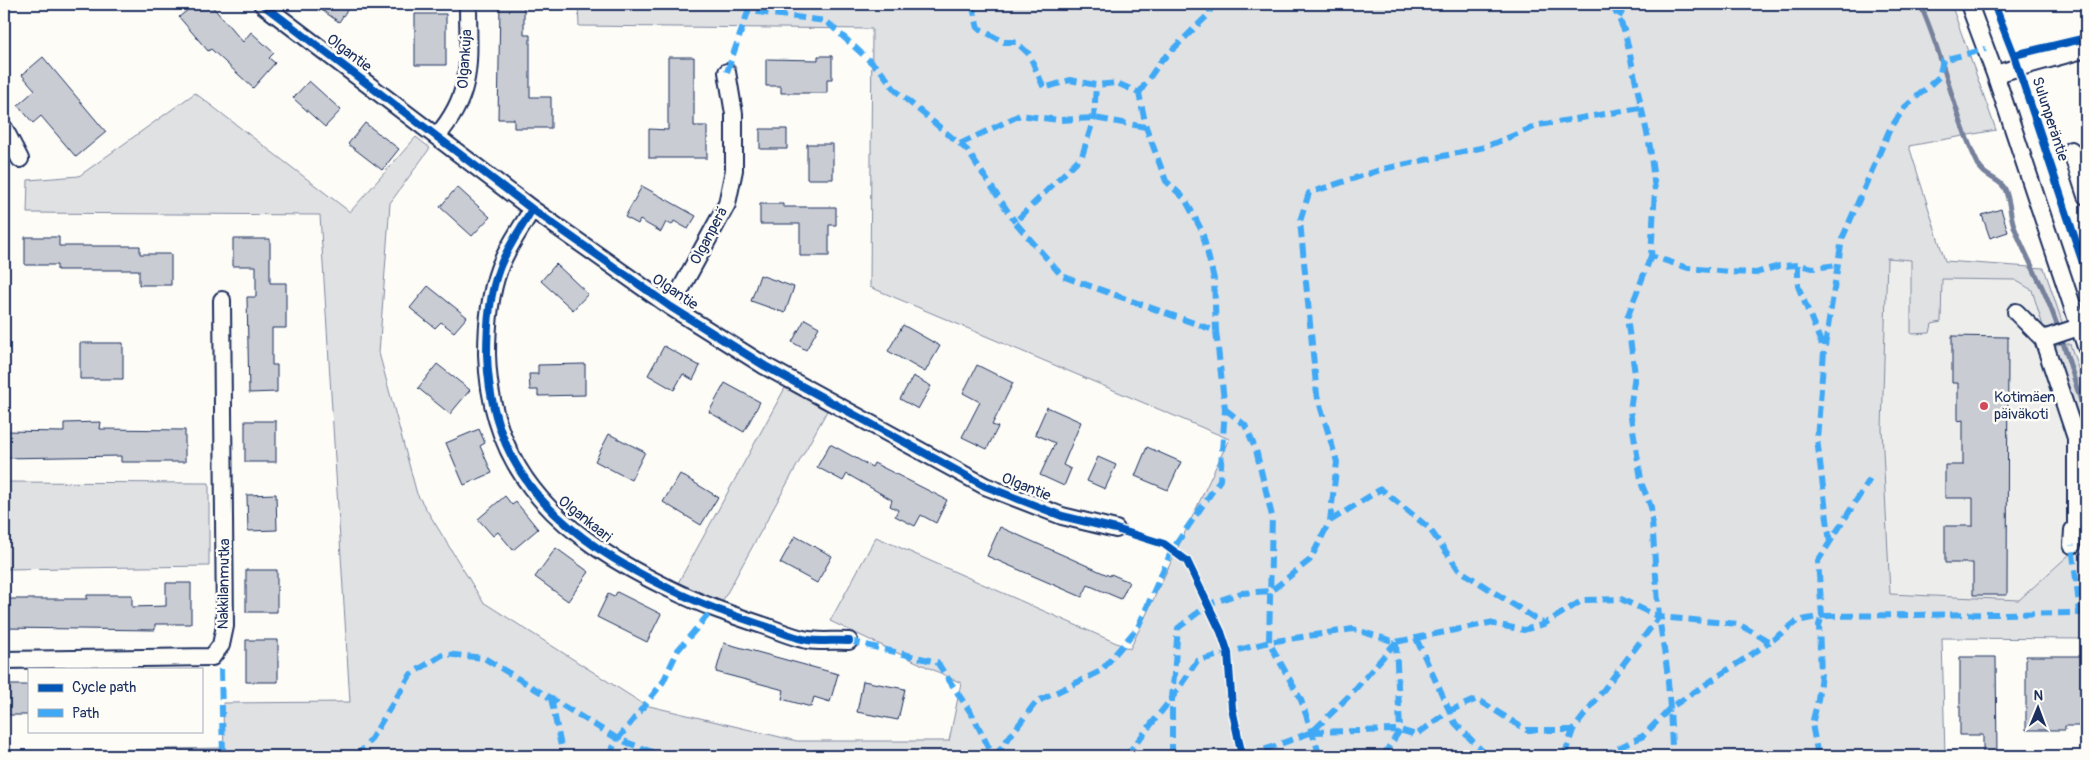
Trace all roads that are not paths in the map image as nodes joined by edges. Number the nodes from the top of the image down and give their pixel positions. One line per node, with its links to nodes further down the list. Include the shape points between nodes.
1 (262, 4): 8 (street, Olgantie)
2 (468, 4): 8 (street, Olgankuja, via 467,80 463,96)
3 (1969, 4): 6 (street)
4 (2086, 49): 6 (street)
5 (727, 72): 15 (street, Olganperä, via 734,114 734,170 727,204)
6 (1995, 74): 14 (street)
7 (4, 128): 10 (street)
8 (437, 136): 12 (street, Olgantie)
9 (2071, 150): 11 (street)
10 (20, 159)
11 (2086, 196)
12 (532, 209): 15 (street, Olgantie); 23 (street, Olgankaari, via 499,269 490,304 487,345 488,380 495,415 528,486 558,519 600,551 704,606 807,640)
13 (222, 300): 24 (street, Nakkilanmutka, via 225,626 221,645 212,657)
14 (2080, 304): 17 (street)
15 (671, 307): 20 (street, Olgantie, via 765,366 986,486 1062,516)
16 (2016, 312): 18 (street)
17 (2074, 329): 18 (street); 19 (street)
18 (2046, 338): 21 (street, via 2076,438)
19 (2086, 348)
20 (1116, 529)
21 (2081, 529): 22 (street, via 2073,530)
22 (2072, 545)
23 (849, 640)
24 (4, 660)

